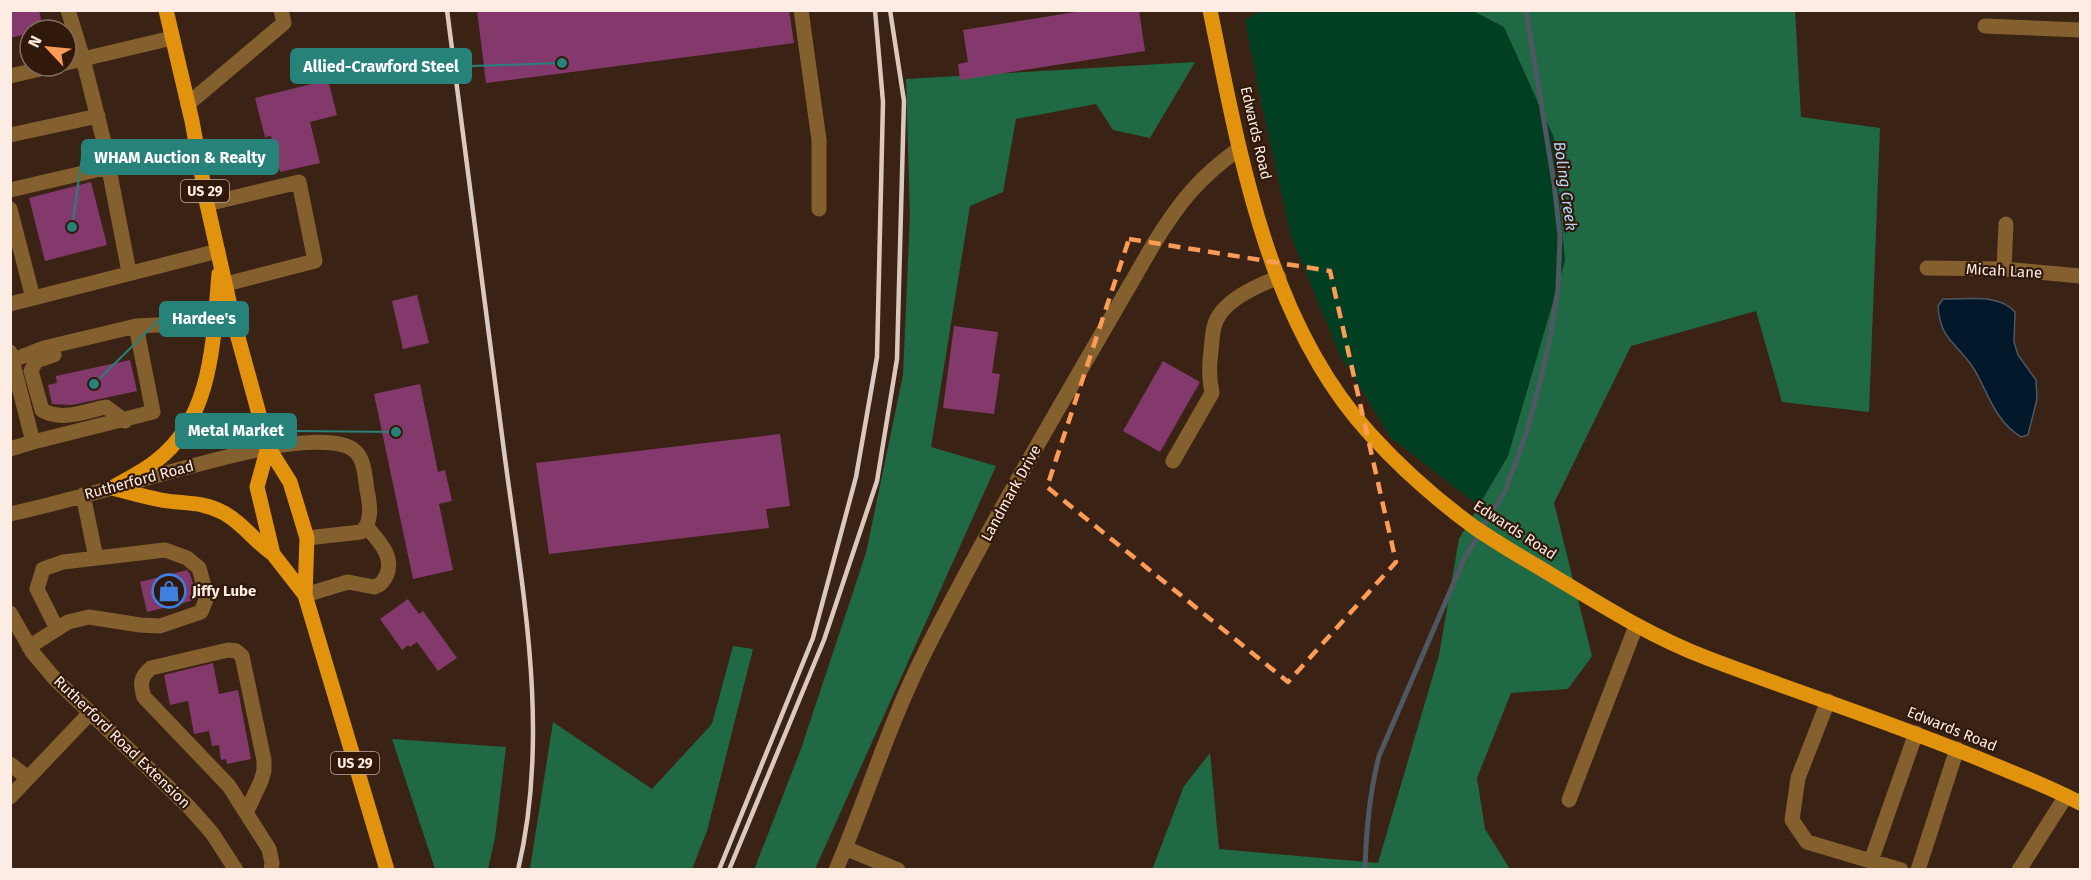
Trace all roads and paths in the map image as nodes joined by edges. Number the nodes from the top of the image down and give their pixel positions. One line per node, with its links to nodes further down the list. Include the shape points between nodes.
1 (68, 10): 9 (street)
2 (166, 10): 8 (main road, US 29)
3 (281, 10): 11 (street, via 284,23)
4 (801, 10): 19 (street, via 819,140)
5 (1210, 10): 14 (main road, Edwards Road)
6 (1985, 26): 7 (street)
7 (2080, 30)
8 (172, 38): 9 (street); 11 (main road, US 29)
9 (83, 59): 10 (street); 12 (street)
10 (78, 60)
11 (188, 104): 17 (main road, US 29)
12 (98, 116): 13 (street); 15 (street)
13 (10, 135)
14 (1239, 149): 26 (main road, Edwards Road); 63 (street, Landmark Drive, via 1190,190 1176,207 997,517 925,652)
15 (109, 167): 16 (street); 24 (street)
16 (10, 190)
17 (207, 204): 21 (main road, US 29); 27 (street, via 299,182 315,261)
18 (10, 209): 28 (street)
19 (819, 209)
20 (2006, 224): 23 (street)
21 (219, 255): 24 (street); 27 (main road, US 29); 31 (main road)
22 (1927, 268): 23 (street, Micah Lane)
23 (2004, 270): 25 (street, Micah Lane)
24 (129, 272): 28 (street)
25 (2080, 276)
26 (1279, 277): 39 (street, via 1248,290 1223,310 1214,325 1210,357 1212,393); 49 (main road, Edwards Road, via 1326,375 1392,458 1474,527)
27 (226, 284): 30 (main road, US 29)
28 (33, 298): 29 (street)
29 (10, 304)
30 (233, 319): 31 (street); 37 (main road, US 29)
31 (215, 322): 32 (street); 40 (main road, via 204,389 183,434 156,461)
32 (136, 326): 33 (street); 35 (street, via 153,412)
33 (60, 345): 34 (street); 35 (street, via 55,354 36,361 31,371 42,410 60,417 106,407)
34 (12, 356): 36 (street)
35 (125, 421): 36 (street)
36 (33, 442): 38 (street)
37 (268, 447): 40 (street, Rutherford Road); 43 (street, Rutherford Road, via 332,442 355,451 361,460 368,496); 44 (main road, US 29, via 290,482); 45 (main road, US 29, via 257,488)
38 (10, 449)
39 (1173, 461)
40 (112, 488): 41 (street, Rutherford Road); 45 (main road, via 215,508 236,520)
41 (83, 495): 42 (street, Rutherford Road); 46 (street)
42 (10, 514)
43 (367, 527): 44 (street, via 361,532); 47 (street, via 387,553 389,567 383,582 374,587 348,582)
44 (307, 538): 47 (main road, US 29)
45 (273, 554): 47 (main road, US 29)
46 (96, 558): 50 (street, via 43,569 37,590); 50 (street, via 165,550 187,558 199,568 207,597 201,612 160,626 88,617)
47 (305, 596): 67 (main road, US 29)
48 (10, 613): 51 (street, Rutherford Road Extension)
49 (1636, 626): 52 (main road, Edwards Road, via 1702,656); 60 (street)
50 (57, 629): 51 (street)
51 (29, 646): 53 (street, Rutherford Road Extension)
52 (1828, 701): 54 (main road, Edwards Road); 64 (street, via 1798,778 1792,820 1807,842)
53 (90, 713): 57 (street); 65 (street, Rutherford Road Extension, via 189,807)
54 (1916, 733): 55 (main road, Edwards Road); 64 (street)
55 (1957, 749): 58 (main road, Edwards Road); 71 (street)
56 (10, 764): 57 (street)
57 (28, 778): 59 (street)
58 (2066, 796): 61 (main road, Edwards Road); 72 (street)
59 (10, 797)
60 (1569, 800)
61 (2080, 803)
62 (246, 813): 62 (street, via 229,786 144,697 140,686 143,675 151,668 228,650 242,656 264,760 264,771); 66 (street, via 269,849)
63 (845, 848): 68 (street, Landmark Drive); 69 (street)
64 (1872, 861): 70 (street)
65 (236, 870)
66 (271, 870)
67 (387, 870)
68 (836, 870)
69 (898, 870)
70 (1901, 870)
71 (1918, 870)
72 (2019, 870)

